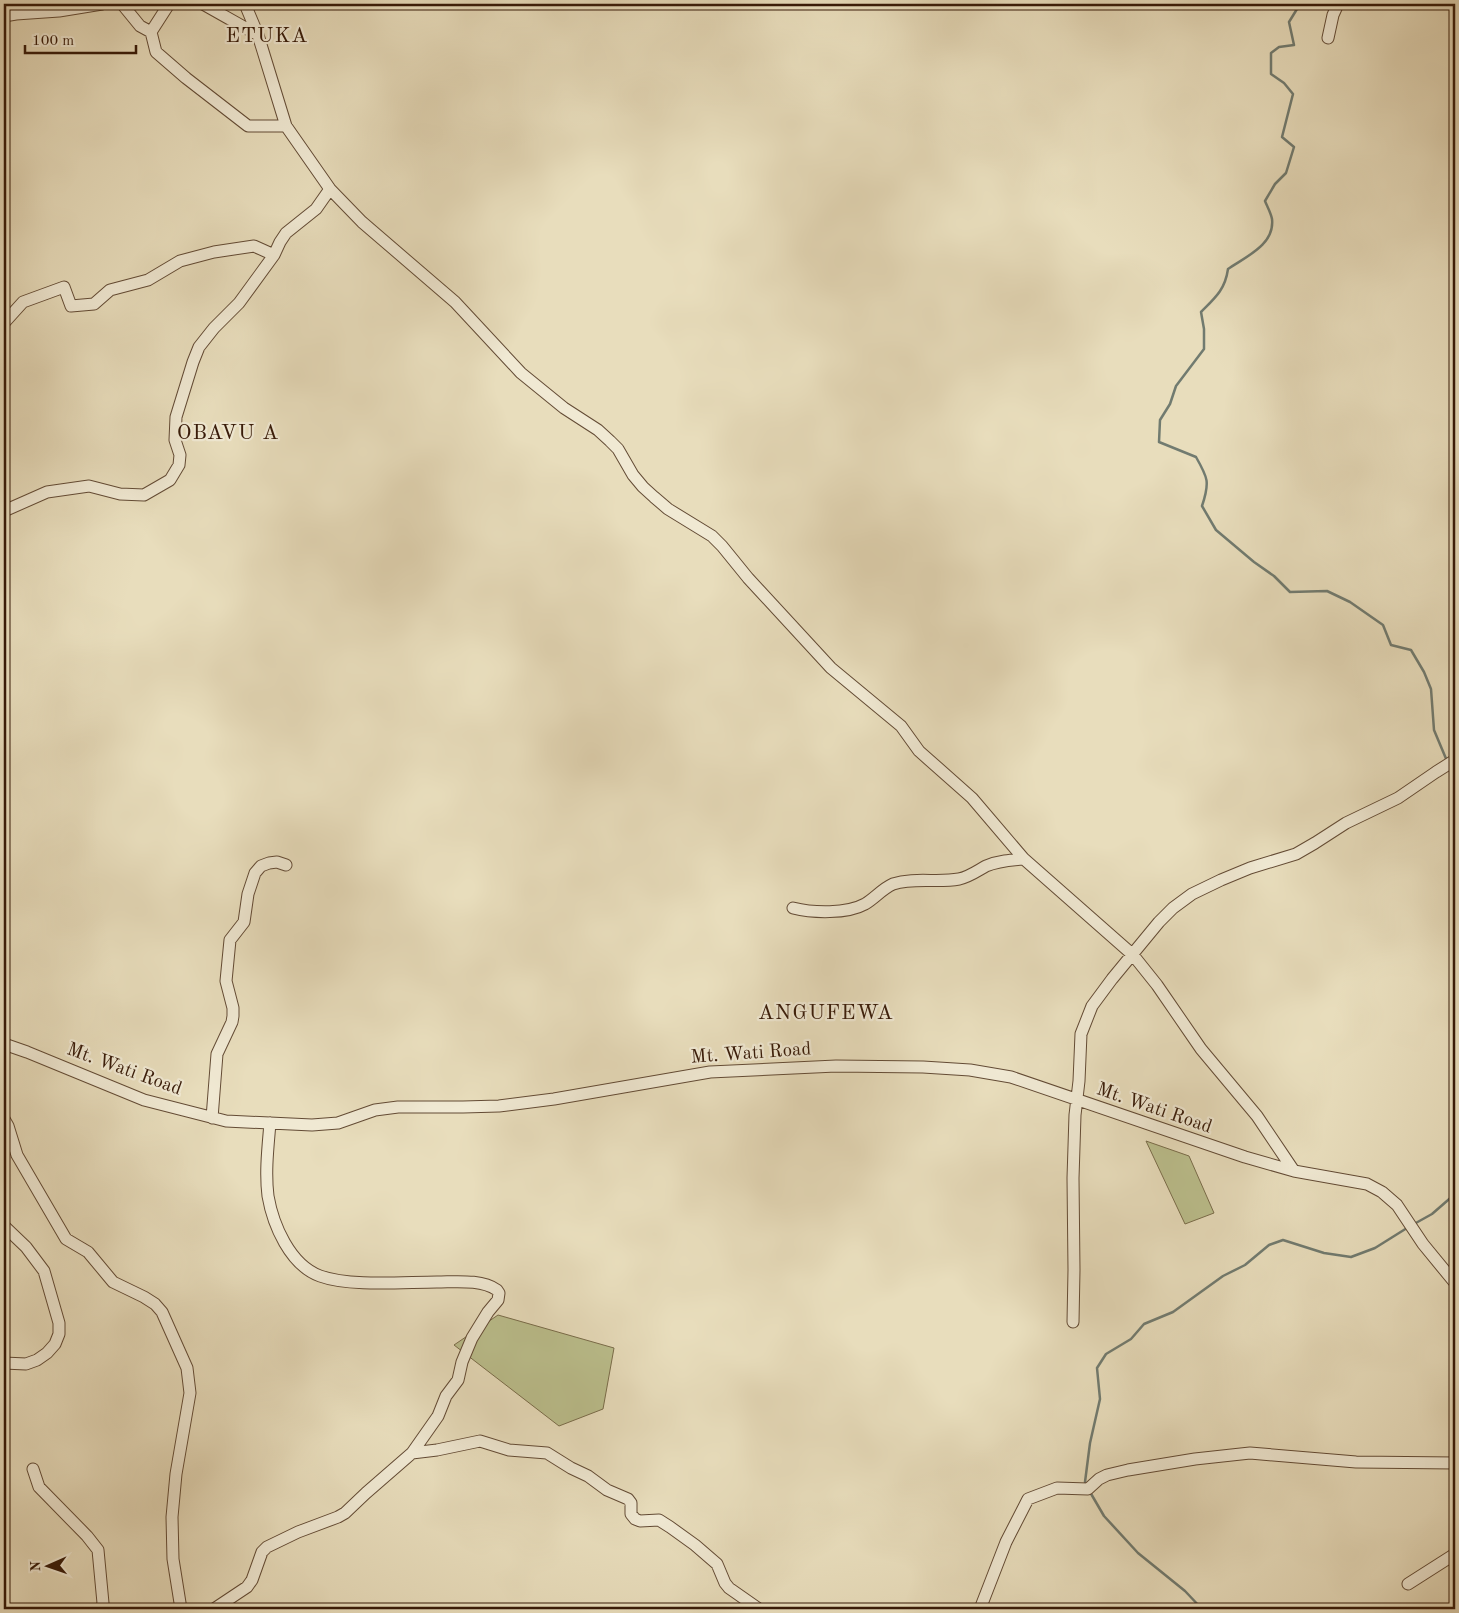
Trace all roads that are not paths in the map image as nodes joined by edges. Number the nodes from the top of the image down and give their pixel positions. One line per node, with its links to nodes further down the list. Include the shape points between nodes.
1 (102, 4): 7 (street)
2 (122, 4): 8 (street, via 140,26)
3 (169, 4): 8 (street)
4 (203, 4): 9 (street)
5 (245, 4): 9 (street)
6 (1338, 4): 10 (street)
7 (4, 16)
8 (150, 32): 11 (street, via 156,52 248,126)
9 (258, 35): 11 (street)
10 (1328, 38)
11 (286, 126): 12 (street)
12 (330, 189): 13 (street, via 316,209 286,233); 17 (street, via 362,222 455,302 521,373 610,441 648,492 668,509 712,536 831,668 901,726 919,751 972,798)
13 (274, 255): 14 (street, via 254,246 180,261 148,280 110,290 94,304 71,306 64,287 23,302); 15 (street, via 239,303 199,347 176,417 175,440 180,456 179,465 170,480 144,495 120,494 89,486 46,492)
14 (4, 323)
15 (4, 512)
16 (1455, 760): 20 (street, via 1398,798 1346,822 1296,854 1250,868 1192,894 1173,908)
17 (1024, 859): 19 (street, via 987,866 959,879 893,885 866,904 848,909 812,912); 20 (street)
18 (286, 865): 23 (street, via 269,863 255,873 246,900 244,922 230,940 226,981 233,1016 217,1054)
19 (793, 908)
20 (1133, 955): 22 (street, via 1098,998 1087,1018 1082,1034); 26 (street, via 1201,1049 1257,1116)
21 (4, 1044): 23 (street, Mt. Wati Road, via 144,1100)
22 (1076, 1101): 25 (street, Mt. Wati Road, via 1011,1078 970,1070 836,1066 710,1072 499,1106 398,1107 375,1110 338,1123); 26 (street, Mt. Wati Road); 29 (street)
23 (212, 1118): 25 (street, Mt. Wati Road)
24 (4, 1119): 37 (street, via 17,1155 66,1239 88,1252 113,1282 155,1304 162,1312 187,1368 190,1393 172,1517 173,1559)
25 (270, 1123): 31 (street, via 268,1196 282,1237 292,1256 304,1268 320,1276 354,1282 464,1282 487,1285 499,1293 498,1300 468,1346 458,1380)
26 (1294, 1171): 28 (street, Mt. Wati Road, via 1367,1184 1382,1192 1397,1205)
27 (4, 1226): 30 (street, via 44,1271 60,1323 55,1344 47,1353 26,1364)
28 (1455, 1284)
29 (1073, 1322)
30 (4, 1363)
31 (412, 1453): 38 (street, via 338,1518 267,1547 247,1587); 39 (street, via 480,1441 510,1450 547,1453 607,1490 628,1499 635,1519 659,1520 695,1545 717,1564 729,1588)
32 (1455, 1463): 40 (street, via 1356,1462 1250,1453 1195,1458 1107,1474 1088,1488 1057,1488 1028,1499 1006,1542)
33 (33, 1469): 36 (street, via 39,1487 98,1550)
34 (1455, 1554): 35 (street)
35 (1408, 1584)
36 (101, 1609)
37 (181, 1609)
38 (214, 1609)
39 (759, 1609)
40 (980, 1609)

